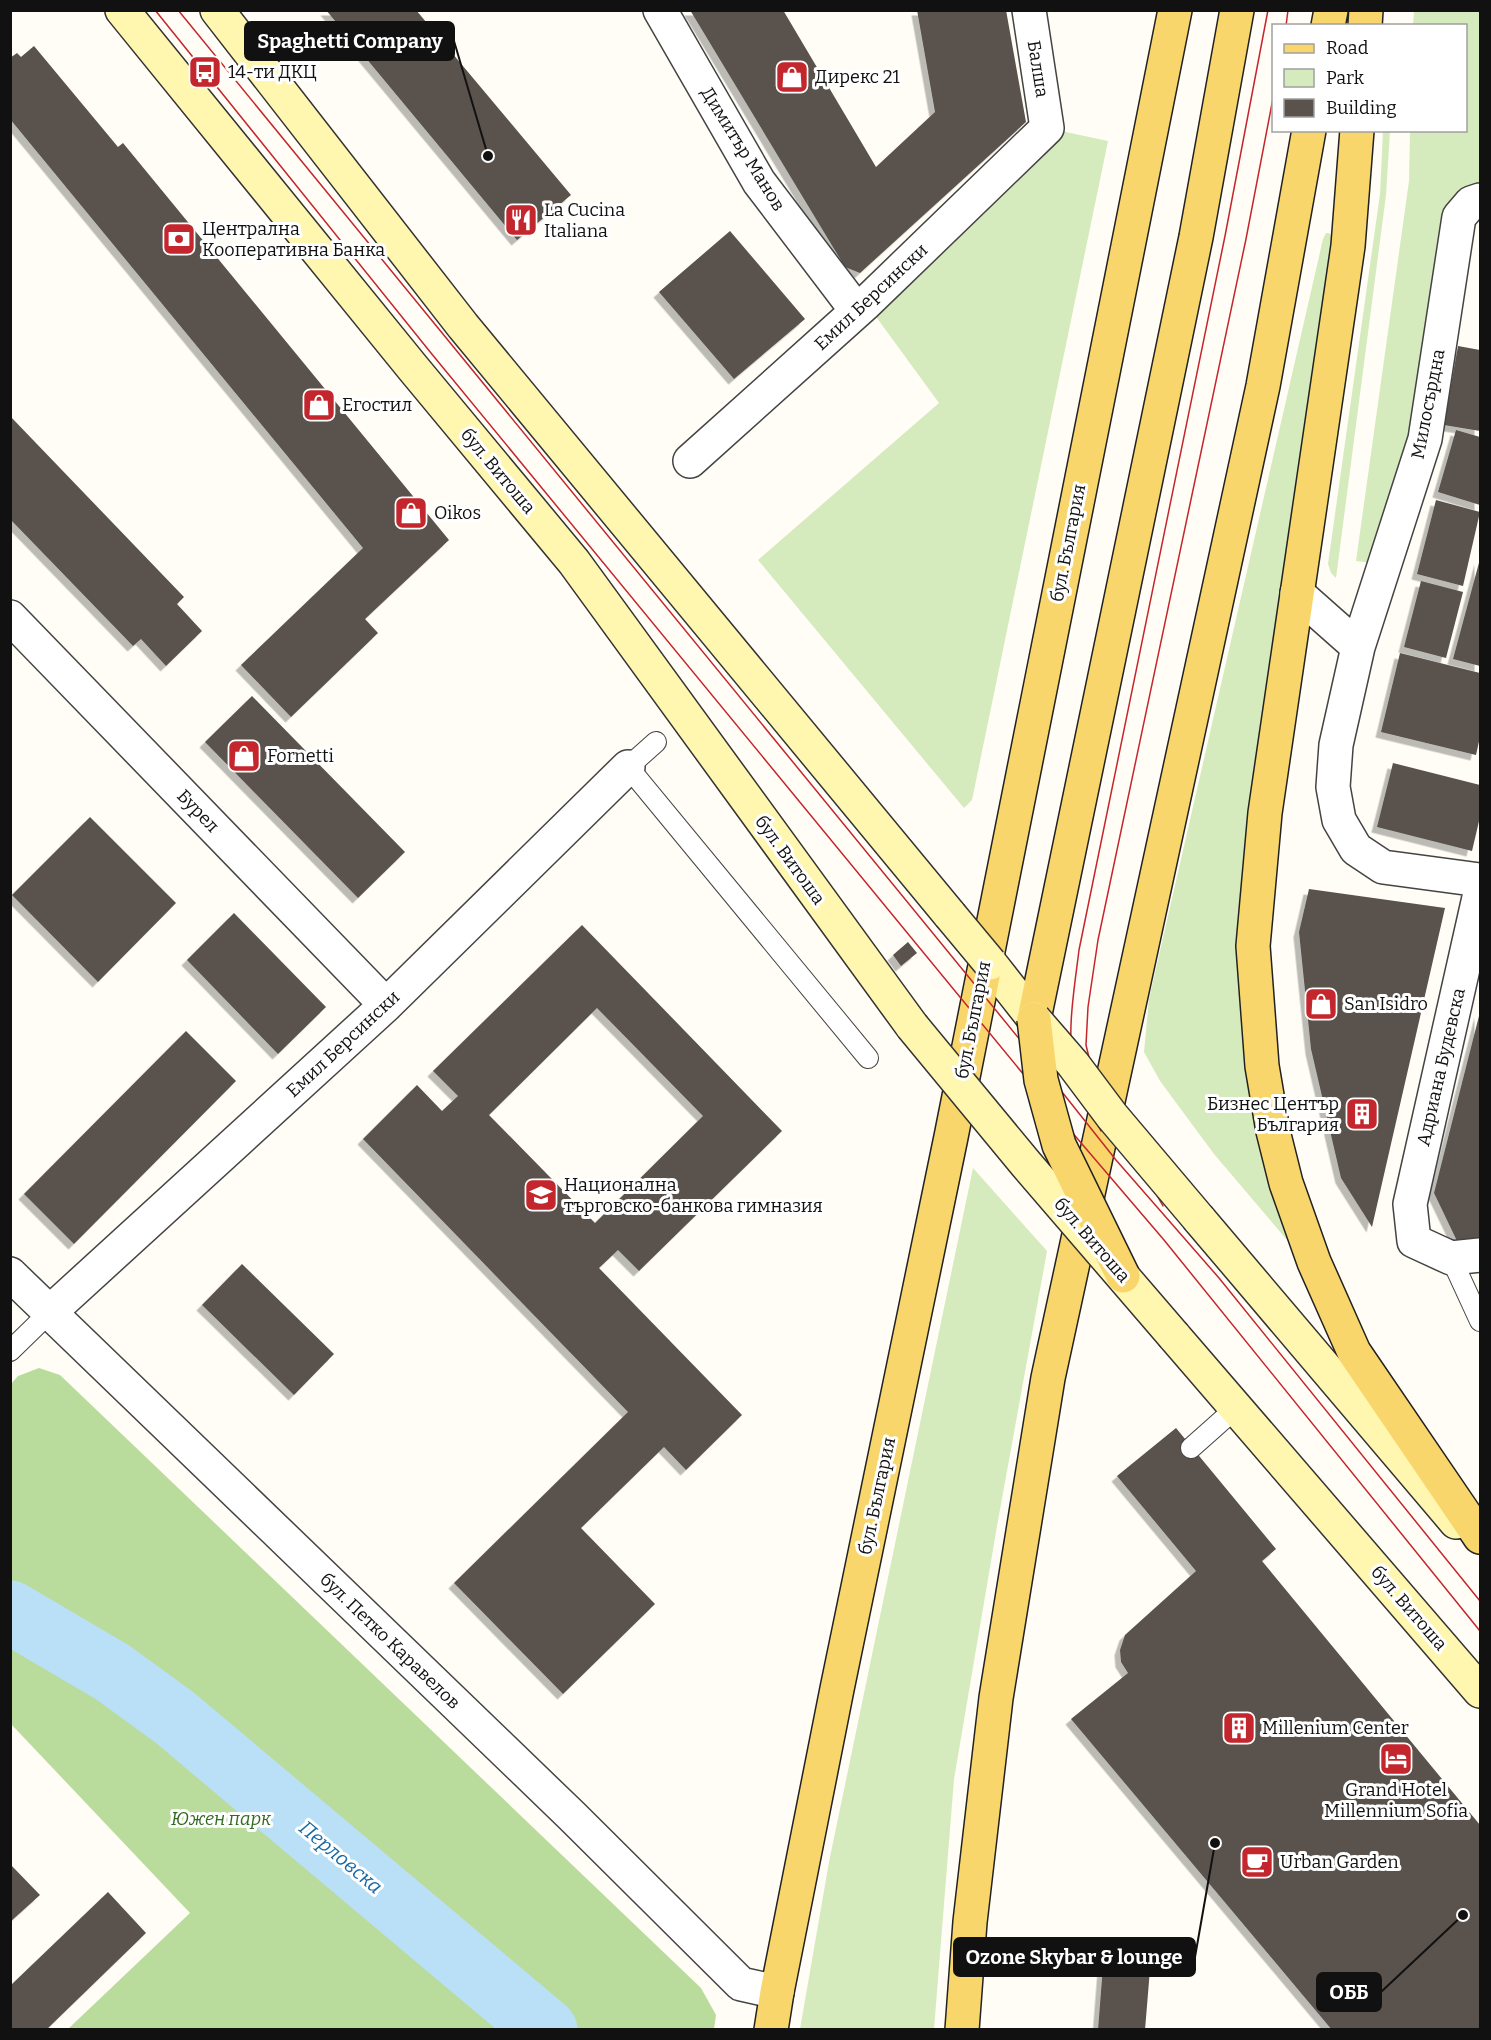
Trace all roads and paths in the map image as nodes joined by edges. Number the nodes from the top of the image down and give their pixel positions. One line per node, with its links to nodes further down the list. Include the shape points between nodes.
1 (122, 10): 25 (street, бул. Витоша, bridge, via 574,562 912,1026)
2 (217, 10): 21 (street, bridge, via 463,326)
3 (660, 10): 11 (street, Димитър Манов, via 759,182)
4 (1029, 10): 7 (street, Балша)
5 (1175, 10): 34 (main road, бул. България)
6 (1237, 10): 21 (main road, via 1198,226)
7 (1047, 128): 11 (street, Емил Берсински)
8 (1309, 132): 36 (main road, via 1260,397 1048,1378 996,1698 970,1922)
9 (1357, 132): 13 (main road, via 1348,246)
10 (1480, 200): 15 (street, Милосърдна, via 1471,203 1460,217 1425,439)
11 (857, 311): 12 (street, Емил Берсински)
12 (690, 461)
13 (1297, 593): 15 (street); 31 (main road, via 1265,813 1253,946 1262,1066 1273,1131 1286,1183 1314,1262 1354,1352)
14 (10, 617): 20 (street, Бурел)
15 (1358, 647): 18 (street, Милосърдна, via 1336,745 1333,787 1339,820 1356,849 1383,867)
16 (656, 741): 17 (lane)
17 (628, 767): 20 (street, Емил Берсински); 22 (lane)
18 (1480, 880)
19 (1480, 893): 23 (street, Адриана Будевска, via 1410,1204 1414,1241)
20 (386, 1005): 26 (street, Емил Берсински)
21 (1034, 1019): 25 (main road, bridge, via 1041,1080 1059,1145); 32 (street, bridge, via 1236,1265)
22 (868, 1058)
23 (1466, 1256): 27 (lane)
24 (10, 1274): 26 (street, бул. Петко Каравелов)
25 (1123, 1276): 29 (street, бул. Витоша, bridge)
26 (50, 1312): 28 (lane); 34 (street, бул. Петко Каравелов, via 741,1984)
27 (1480, 1321)
28 (10, 1351)
29 (1236, 1408): 30 (lane); 33 (street, бул. Витоша)
30 (1191, 1448)
31 (1480, 1537)
32 (1480, 1551)
33 (1480, 1691)
34 (777, 1992): 35 (main road, бул. България)
35 (771, 2030)
36 (962, 2030)

